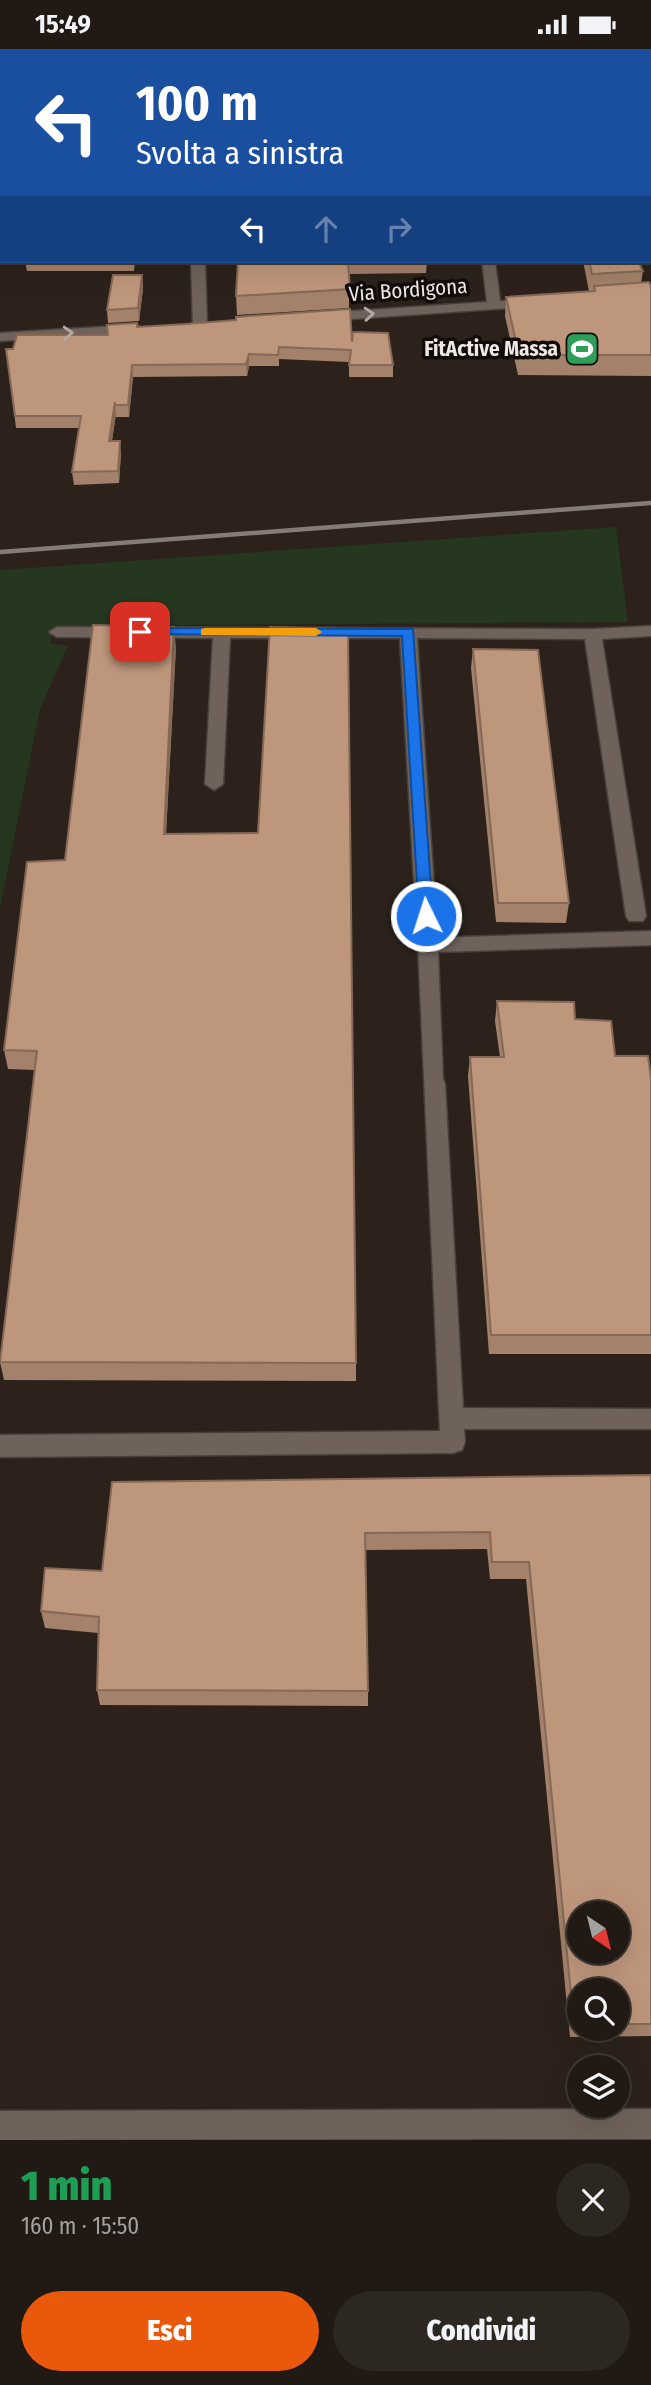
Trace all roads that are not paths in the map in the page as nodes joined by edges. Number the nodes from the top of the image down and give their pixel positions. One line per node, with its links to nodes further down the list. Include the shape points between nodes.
1 (198, 263): 6 (street)
2 (488, 263): 4 (street)
3 (546, 302): 4 (street, Via Bordigona)
4 (494, 305): 5 (street, Via Bordigona, one-way to 4)
5 (307, 318)
6 (200, 326)
7 (149, 328): 8 (street, one-way to 7)
8 (0, 337)
9 (651, 631): 13 (street)
10 (57, 632): 11 (street)
11 (222, 632): 12 (street); 14 (street)
12 (408, 632): 13 (street); 16 (street)
13 (593, 633): 15 (street)
14 (214, 784)
15 (641, 929): 16 (street)
16 (428, 945): 17 (street)
17 (452, 1418): 18 (street); 19 (street, via 453,1442)
18 (651, 1419)
19 (0, 1446)
20 (651, 2124): 21 (street)
21 (0, 2126)

